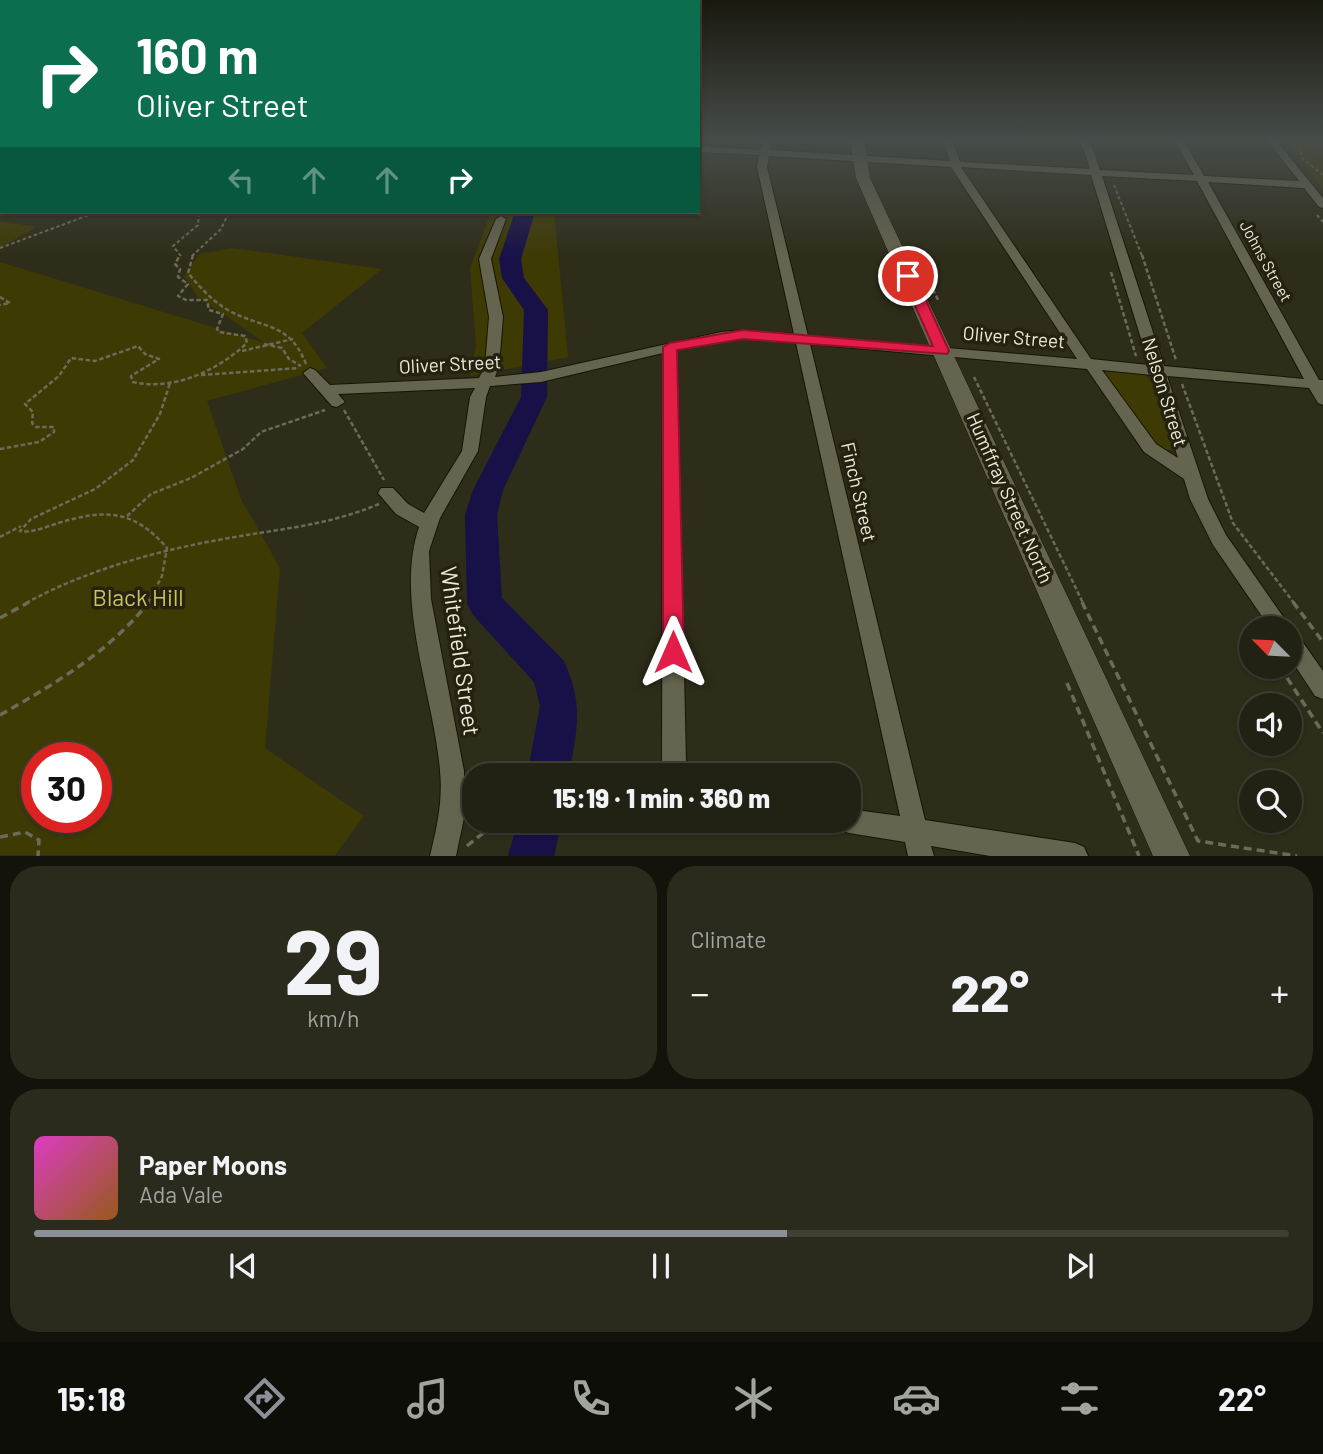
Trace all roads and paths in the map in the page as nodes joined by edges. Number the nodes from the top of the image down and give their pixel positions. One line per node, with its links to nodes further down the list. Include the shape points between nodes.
1 (765, 179): 19 (street, Finch Street)
2 (863, 179): 22 (street, Humffray Street North)
3 (964, 179): 24 (street)
4 (1098, 179): 27 (street, Nelson Street)
5 (1186, 179): 8 (street)
6 (1303, 179): 9 (street)
7 (1113, 180): 25 (path)
8 (1202, 180): 9 (street); 32 (street, Johns Street)
9 (1308, 185): 10 (street)
10 (1323, 205)
11 (91, 214): 15 (path)
12 (199, 214): 23 (path, via 198,225 173,247 181,256 175,264 180,269 178,277 188,284 178,296 207,300 209,310 223,314 217,330 245,336 247,343)
13 (228, 214): 18 (path, via 223,226 191,257 188,273 228,310)
14 (501, 219): 30 (street, Whitefield Street, via 485,259 496,317 494,356)
15 (0, 248)
16 (0, 297): 17 (path, via 10,303)
17 (0, 305)
18 (294, 339): 20 (path); 26 (path)
19 (802, 339): 21 (street, Oliver Street, via 733,335); 22 (street, Oliver Street); 55 (street, Finch Street)
20 (261, 344): 23 (path); 26 (path, via 276,345)
21 (670, 347): 30 (street, Oliver Street, via 541,377); 51 (street)
22 (952, 351): 24 (street, Oliver Street); 60 (street, Humffray Street North); 61 (path, via 1198,841)
23 (239, 352): 28 (path)
24 (1088, 363): 27 (street, Oliver Street); 36 (street, via 1150,448)
25 (1178, 364)
26 (309, 370): 28 (path); 33 (street)
27 (1159, 370): 32 (street, Oliver Street); 36 (street, Nelson Street)
28 (198, 375): 29 (path)
29 (170, 383): 35 (path, via 141,386 134,382 131,376 159,359 138,346 95,362 71,358 59,376 25,404 33,412 36,427 54,427 54,432 39,442); 40 (path, via 160,414 133,460 95,489)
30 (485, 383): 33 (street, Oliver Street); 39 (street, Whitefield Street, via 477,402 470,451)
31 (1182, 384): 45 (path, via 1233,523)
32 (1319, 385): 34 (street, Johns Street)
33 (335, 399): 37 (path, via 363,439); 38 (path, via 261,432 243,449 151,494)
34 (1323, 400)
35 (0, 449)
36 (1191, 475): 43 (street, Nelson Street, via 1213,528)
37 (389, 496): 39 (street); 42 (path, via 319,525)
38 (127, 516): 40 (path, via 101,513 27,532 20,531); 42 (path, via 159,536)
39 (428, 524): 58 (street, Whitefield Street, via 420,551 421,599 453,786 452,818)
40 (21, 526): 41 (path)
41 (0, 537)
42 (167, 551): 44 (path, via 88,573); 49 (path, via 165,576 141,610 100,653)
43 (1273, 616)
44 (0, 618)
45 (1323, 642)
46 (1302, 658): 48 (street)
47 (1288, 679): 50 (path)
48 (1323, 689)
49 (0, 715)
50 (1323, 733)
51 (674, 763)
52 (861, 825): 55 (street)
53 (483, 833): 56 (path)
54 (0, 837): 57 (path, via 25,832 39,840)
55 (919, 844): 59 (street)
56 (464, 849)
57 (38, 856)
58 (443, 856)
59 (1075, 856)
60 (1172, 856)
61 (1297, 856)

